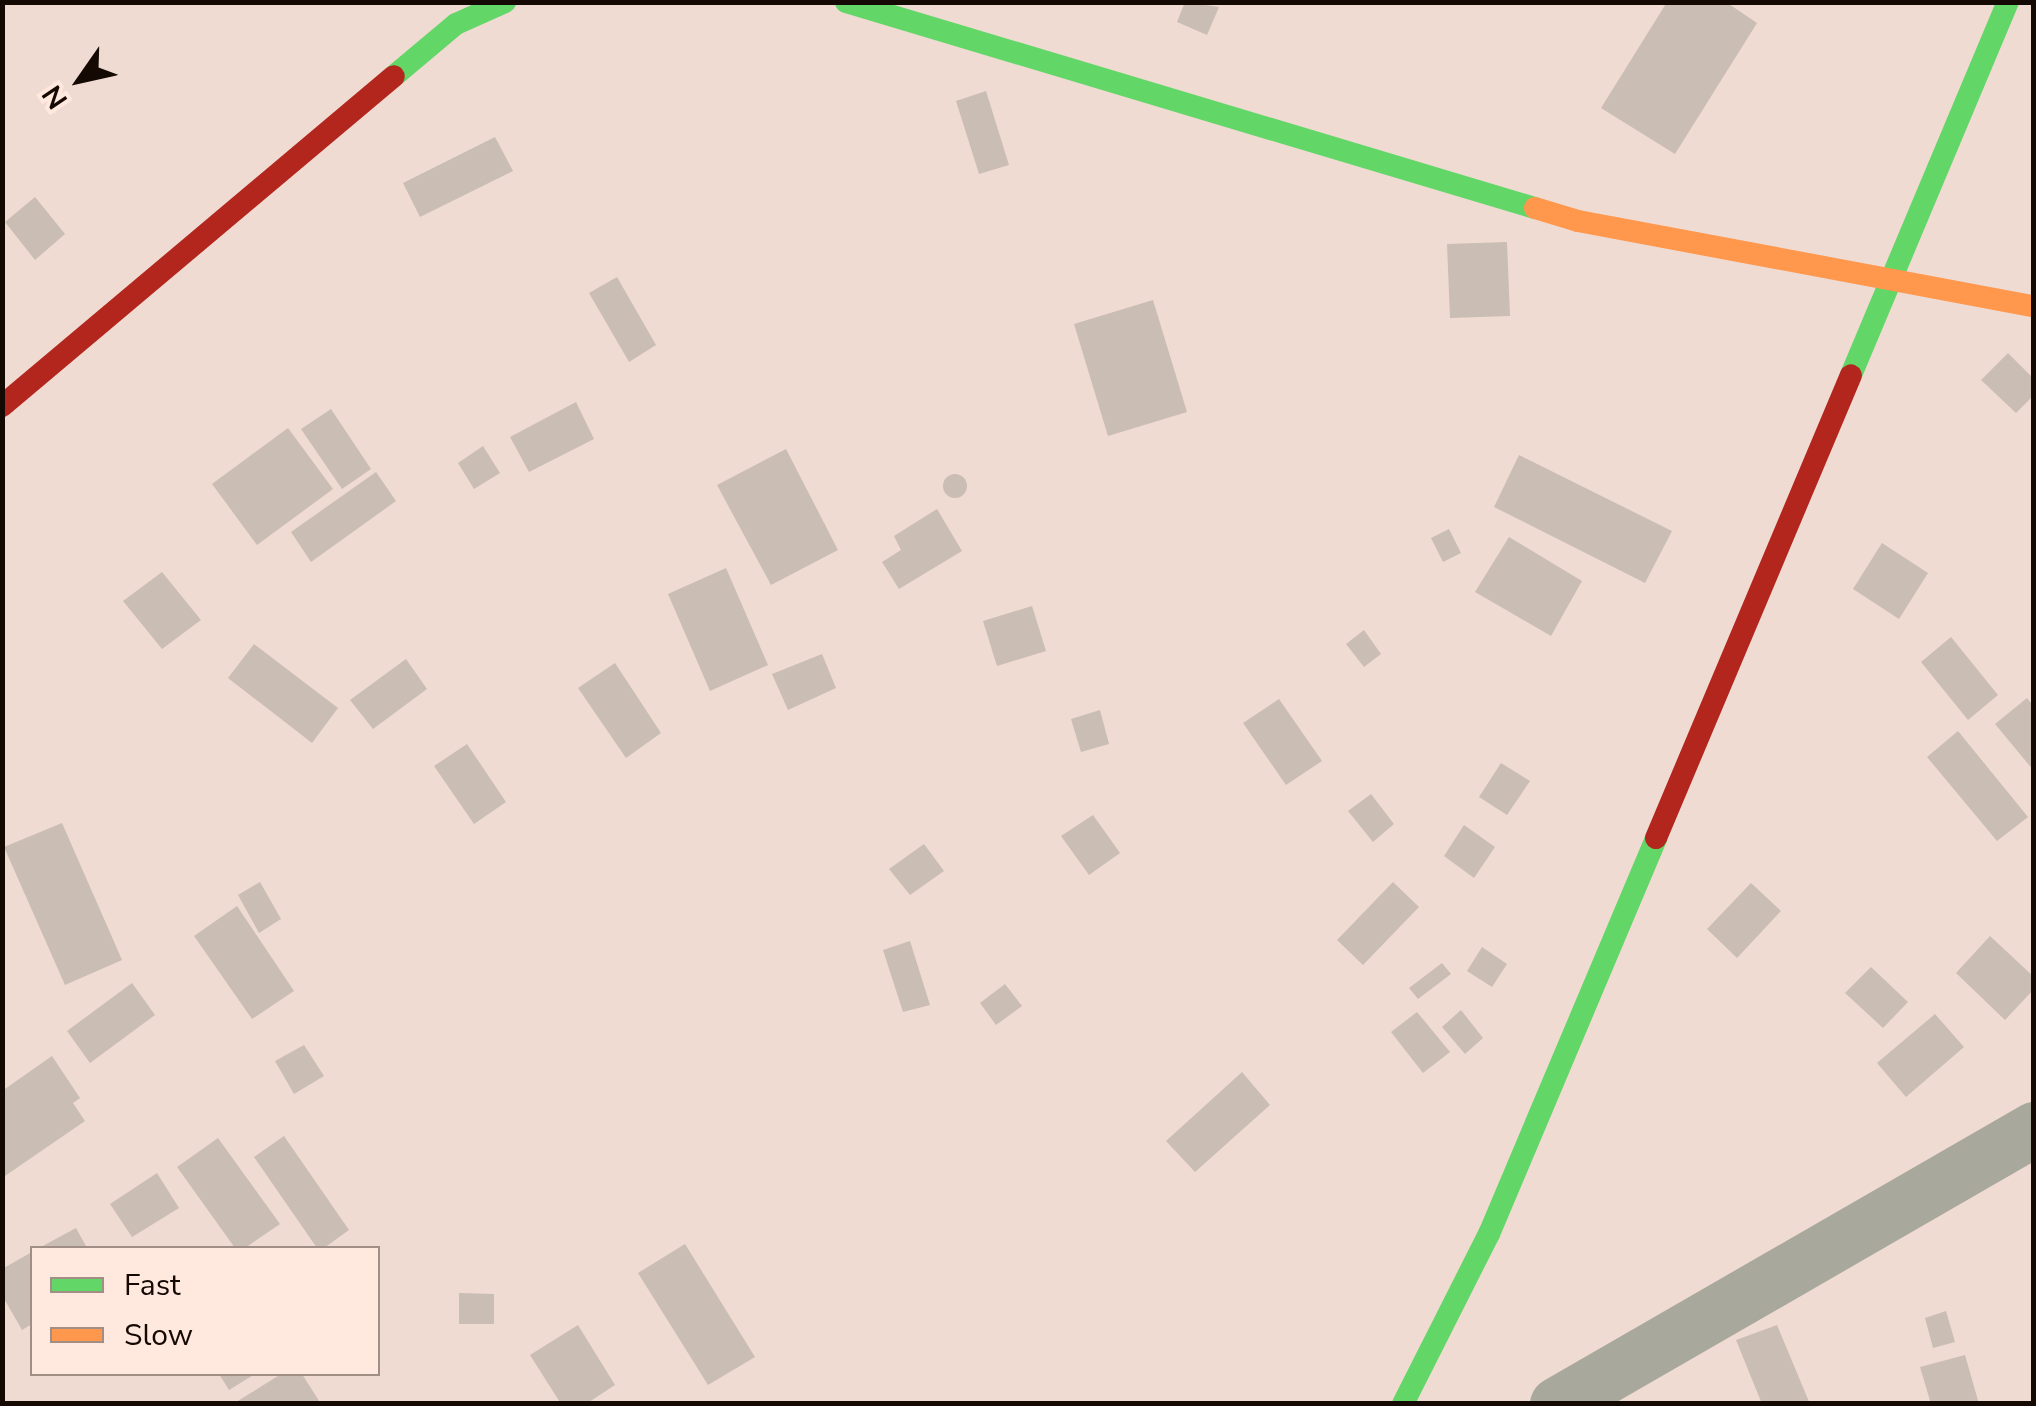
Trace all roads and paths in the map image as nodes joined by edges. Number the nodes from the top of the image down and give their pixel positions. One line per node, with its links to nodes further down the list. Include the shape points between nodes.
1 (504, 2): 6 (street, via 456,24)
2 (846, 2): 4 (street, via 1578,221)
3 (2008, 2): 4 (street)
4 (1892, 279): 5 (street); 8 (street, via 1489,1234)
5 (2034, 306)
6 (2, 406)
7 (2034, 1129): 9 (street)
8 (1403, 1404)
9 (1557, 1404)

